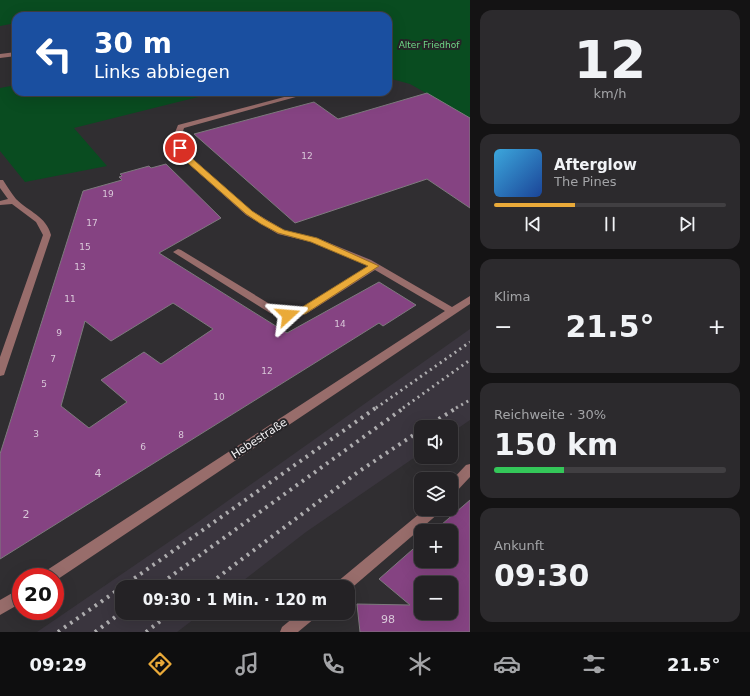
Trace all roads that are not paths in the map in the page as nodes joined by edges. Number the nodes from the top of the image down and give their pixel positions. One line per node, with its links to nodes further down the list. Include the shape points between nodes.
1 (12, 54): 2 (street)
2 (0, 56)
3 (296, 96): 8 (street, via 181,127 176,140 184,155 249,213 281,232 314,240)
4 (0, 182): 5 (street)
5 (14, 201): 6 (street); 11 (street, via 41,222 46,228 47,235)
6 (0, 203)
7 (178, 252): 8 (street, via 274,311 288,315 302,312)
8 (374, 266): 10 (street)
9 (470, 299): 10 (street, Hebestraße)
10 (452, 311): 15 (street, Hebestraße)
11 (0, 372)
12 (470, 468): 13 (street)
13 (458, 481)
14 (426, 516): 16 (street)
15 (63, 568)
16 (350, 580)
17 (12, 601): 18 (street)
18 (0, 608)
19 (302, 620): 20 (street)
20 (287, 632)

